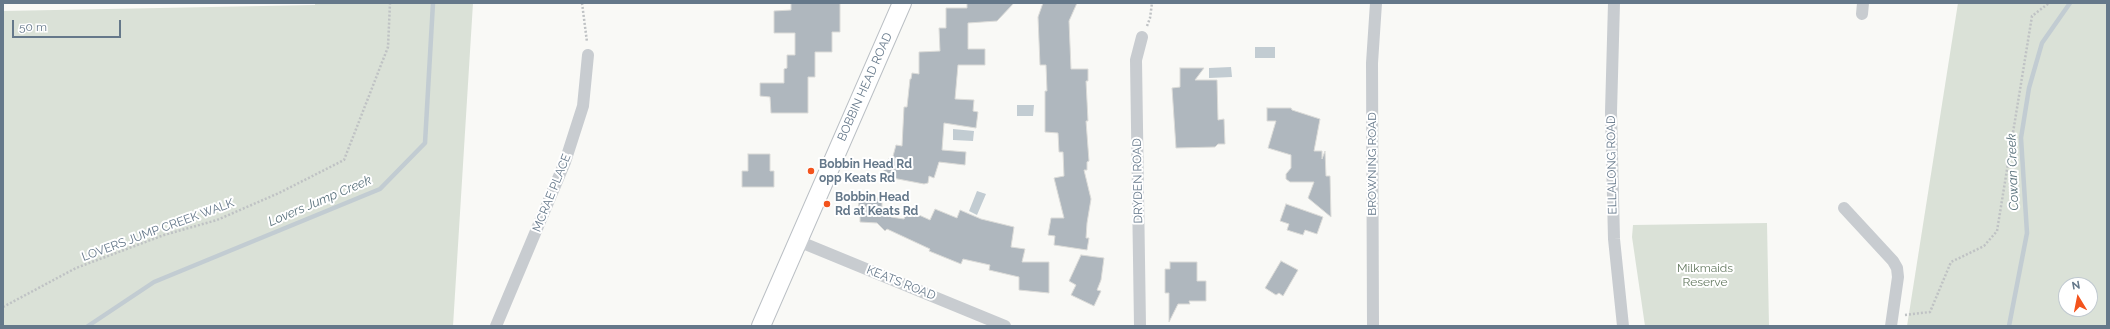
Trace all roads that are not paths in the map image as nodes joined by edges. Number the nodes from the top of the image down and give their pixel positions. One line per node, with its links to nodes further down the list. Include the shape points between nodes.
1 (902, 3): 7 (main road, BOBBIN HEAD ROAD)
2 (1376, 3): 13 (street, BROWNING ROAD, via 1372,63)
3 (1614, 3): 14 (street, ELLALONG ROAD, via 1611,112 1614,233)
4 (1142, 37): 12 (street, DRYDEN ROAD, via 1136,60)
5 (588, 56): 9 (street, MCRAE PLACE, via 583,106 566,162)
6 (1844, 208): 8 (street, via 1897,268)
7 (798, 241): 10 (main road, BOBBIN HEAD ROAD); 11 (street, KEATS ROAD)
8 (1892, 320)
9 (496, 326)
10 (761, 326)
11 (1005, 326)
12 (1140, 326)
13 (1373, 326)
14 (1623, 326)

